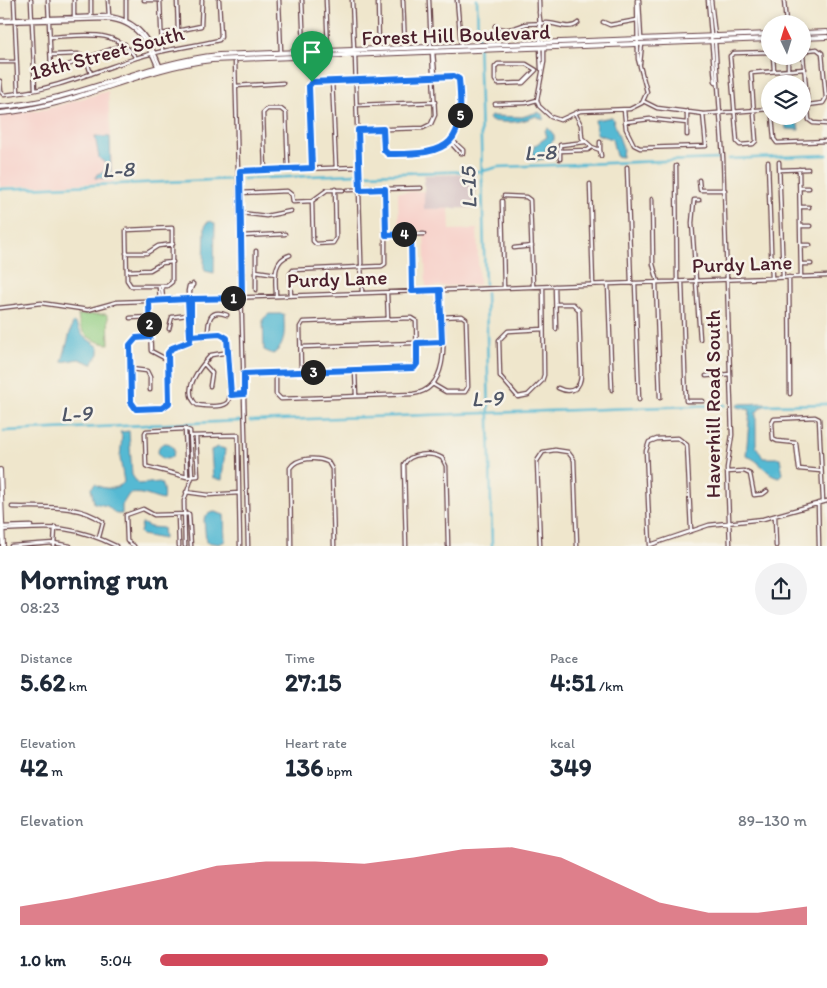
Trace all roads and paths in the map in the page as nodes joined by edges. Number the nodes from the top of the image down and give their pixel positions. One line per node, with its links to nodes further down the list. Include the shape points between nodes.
1 (14, 0): 33 (street)
2 (31, 0): 30 (street)
3 (48, 0): 29 (street)
4 (74, 0): 26 (street)
5 (91, 0): 27 (street)
6 (108, 0): 28 (street)
7 (126, 0): 34 (street)
8 (144, 0): 9 (street)
9 (160, 0): 42 (street)
10 (177, 0): 39 (street)
11 (202, 0): 39 (street, via 202,25)
12 (219, 0): 58 (street, 18th Street South, via 220,39)
13 (280, 0): 61 (street)
14 (302, 0): 64 (street)
15 (326, 0): 59 (street)
16 (352, 0): 60 (street)
17 (378, 0): 56 (street)
18 (403, 0): 54 (street)
19 (429, 0): 57 (street)
20 (457, 0): 52 (street)
21 (539, 0): 37 (street)
22 (638, 0): 31 (street)
23 (709, 0): 44 (street, Haverhill Road South)
24 (784, 0): 25 (street)
25 (785, 15)
26 (74, 18): 27 (street); 29 (street)
27 (91, 18): 28 (street)
28 (109, 18): 34 (street)
29 (49, 19): 30 (street); 45 (street)
30 (32, 20): 33 (street); 78 (street)
31 (639, 20): 35 (street, via 610,26); 49 (street)
32 (0, 21): 33 (street)
33 (15, 21): 70 (street)
34 (126, 22): 63 (street, via 142,34)
35 (603, 22)
36 (578, 23): 37 (street, via 570,27)
37 (541, 24): 38 (street, via 510,29); 53 (street)
38 (495, 26)
39 (178, 31): 42 (street)
40 (827, 32): 41 (main road)
41 (811, 33)
42 (162, 34): 58 (street)
43 (761, 34): 44 (main road, Forest Hill Boulevard)
44 (713, 36): 49 (main road, Forest Hill Boulevard); 50 (street, Haverhill Road South)
45 (50, 37): 51 (street, via 105,36); 65 (street)
46 (827, 37): 47 (main road)
47 (811, 38)
48 (761, 39): 50 (main road, Forest Hill Boulevard)
49 (640, 41): 50 (main road, Forest Hill Boulevard); 53 (main road, Forest Hill Boulevard); 95 (street, via 640,64 647,89)
50 (713, 42): 109 (street, Haverhill Road South)
51 (125, 44): 67 (street); 68 (street)
52 (461, 45): 55 (main road, Forest Hill Boulevard); 57 (main road, Forest Hill Boulevard)
53 (541, 45): 55 (main road, Forest Hill Boulevard); 94 (street)
54 (405, 47): 56 (main road, Forest Hill Boulevard); 57 (main road, Forest Hill Boulevard)
55 (474, 47): 57 (main road, Forest Hill Boulevard)
56 (379, 48): 60 (main road, Forest Hill Boulevard)
57 (432, 49): 60 (main road, Forest Hill Boulevard); 81 (street)
58 (162, 50): 63 (street, 18th Street South)
59 (328, 50): 60 (main road, Forest Hill Boulevard); 64 (main road, Forest Hill Boulevard)
60 (354, 51): 64 (main road, Forest Hill Boulevard); 84 (street)
61 (281, 52): 64 (main road, Forest Hill Boulevard); 66 (main road, Forest Hill Boulevard)
62 (761, 52): 106 (street, via 730,56)
63 (153, 53): 68 (street, 18th Street South); 73 (street)
64 (304, 53): 66 (main road, Forest Hill Boulevard)
65 (51, 55): 67 (street, via 78,54); 74 (street)
66 (235, 56): 73 (main road, Forest Hill Boulevard); 88 (street)
67 (86, 58): 74 (street); 79 (street)
68 (136, 58): 79 (street, 18th Street South)
69 (0, 62): 70 (street)
70 (17, 62): 90 (street)
71 (774, 65): 76 (street)
72 (788, 65): 77 (street)
73 (159, 67): 82 (main road, Forest Hill Boulevard); 93 (main road, Forest Hill Boulevard)
74 (51, 69): 78 (street)
75 (804, 69): 77 (street); 80 (street); 99 (street, via 804,52 821,51 826,98 823,103)
76 (774, 70): 77 (street); 103 (street, via 750,74)
77 (788, 70)
78 (34, 72): 89 (street)
79 (91, 75): 89 (street, 18th Street South)
80 (805, 75)
81 (434, 77): 84 (street); 96 (street); 119 (street, via 454,76 459,81 460,119)
82 (118, 79): 91 (main road, Forest Hill Boulevard); 93 (main road)
83 (332, 80): 84 (street); 133 (street, via 310,84); 134 (street)
84 (356, 80): 98 (street)
85 (0, 81): 92 (street)
86 (283, 82): 88 (street)
87 (524, 82): 87 (street, via 536,70 528,64 498,64 495,67 497,83 511,85)
88 (236, 86): 140 (street)
89 (35, 90): 90 (street, 18th Street South)
90 (18, 92): 92 (street, 18th Street South)
91 (80, 92): 100 (main road, via 80,95); 101 (main road, Forest Hill Boulevard, via 47,101)
92 (1, 93)
93 (83, 97): 100 (main road, Forest Hill Boulevard)
94 (537, 100): 97 (street, via 526,104); 108 (street, via 542,110 554,119 560,120)
95 (643, 101): 102 (street, via 633,109); 105 (street, via 657,108)
96 (435, 102): 98 (street); 116 (street, via 434,119 428,127)
97 (495, 104)
98 (357, 105): 117 (street)
99 (811, 105)
100 (49, 106): 107 (main road, Forest Hill Boulevard)
101 (0, 107)
102 (624, 110): 108 (street); 111 (street)
103 (753, 110): 104 (street); 106 (street); 106 (street, via 756,141 753,144 738,143)
104 (761, 110)
105 (687, 111): 110 (street); 113 (street)
106 (734, 112): 109 (street)
107 (0, 113)
108 (575, 113): 121 (street)
109 (720, 113): 110 (street); 149 (street, Haverhill Road South)
110 (703, 114): 111 (street, via 706,146 637,148)
111 (625, 122): 113 (street)
112 (811, 122): 114 (street)
113 (687, 123): 118 (street)
114 (827, 124)
115 (773, 125): 120 (street, via 778,143)
116 (383, 129): 117 (street); 119 (street, via 384,150 389,154 427,153)
117 (358, 130): 131 (street)
118 (687, 135)
119 (451, 141): 119 (street, via 460,153 463,153 463,150)
120 (827, 141)
121 (585, 142): 123 (street); 125 (street, via 560,144)
122 (600, 142): 124 (street)
123 (592, 147): 124 (street); 125 (street)
124 (600, 150): 126 (street)
125 (560, 151): 127 (street)
126 (601, 156)
127 (560, 159)
128 (768, 162): 184 (street)
129 (779, 162): 139 (street)
130 (676, 166): 190 (street)
131 (359, 167): 134 (street); 148 (street)
132 (627, 167): 192 (street)
133 (312, 168): 134 (street); 135 (street)
134 (336, 168)
135 (288, 169): 138 (street); 138 (street, via 286,113 284,110 267,110 263,112)
136 (799, 169): 137 (street); 139 (street); 144 (street)
137 (808, 169)
138 (265, 170): 140 (street)
139 (779, 170): 185 (street)
140 (240, 171): 150 (street)
141 (699, 180): 149 (street, via 700,190)
142 (590, 184): 195 (street)
143 (421, 188): 147 (street)
144 (800, 188): 145 (street); 156 (street)
145 (809, 188)
146 (335, 189): 148 (street); 154 (street, via 322,192); 154 (street, via 335,241 332,243 315,243 313,239)
147 (385, 189): 148 (street); 165 (street)
148 (360, 190): 178 (street)
149 (724, 190): 187 (street, Haverhill Road South)
150 (240, 193): 154 (street, via 287,191 293,202); 159 (street)
151 (504, 196): 170 (street, via 530,200)
152 (652, 198): 189 (street, via 653,264)
153 (699, 200): 188 (street, via 694,200 692,223)
154 (312, 201)
155 (502, 201): 200 (street)
156 (800, 207): 157 (street); 160 (street)
157 (809, 207)
158 (291, 211): 159 (street, via 267,216)
159 (241, 213): 166 (street)
160 (801, 226): 161 (street); 168 (street)
161 (810, 226)
162 (285, 234): 166 (street)
163 (411, 234): 164 (street); 165 (street); 203 (street)
164 (424, 234)
165 (386, 235): 178 (street, via 386,264)
166 (241, 236): 208 (street)
167 (173, 244): 173 (street, via 158,246 147,253); 173 (street, via 170,227 127,230); 175 (street)
168 (801, 245): 169 (street); 176 (street)
169 (810, 245)
170 (532, 246): 171 (street); 198 (street)
171 (514, 248)
172 (256, 252): 180 (street)
173 (126, 254): 179 (street)
174 (290, 255): 181 (street, via 279,261)
175 (174, 262): 179 (street, via 162,263 150,270); 196 (street, via 173,281 168,286)
176 (802, 264): 177 (street); 183 (street)
177 (811, 264)
178 (361, 267): 205 (street); 207 (street, via 293,270 290,274)
179 (126, 271): 196 (street, via 127,281 132,286)
180 (256, 271): 181 (street); 201 (street)
181 (276, 274): 206 (street)
182 (827, 276): 183 (street, Purdy Lane)
183 (801, 277): 186 (street, Purdy Lane)
184 (772, 278): 185 (street, Purdy Lane); 187 (street, Purdy Lane)
185 (783, 278): 186 (street, Purdy Lane)
186 (789, 278): 246 (street)
187 (727, 280): 188 (street, Purdy Lane); 238 (street, Haverhill Road South)
188 (696, 281): 191 (street, Purdy Lane); 226 (street)
189 (657, 282): 190 (street, Purdy Lane); 192 (street, Purdy Lane); 249 (street)
190 (677, 282): 191 (street, Purdy Lane)
191 (682, 282): 251 (street, via 686,401)
192 (633, 283): 194 (street, Purdy Lane); 250 (street)
193 (193, 284): 209 (street, via 188,289)
194 (608, 284): 195 (street, Purdy Lane); 244 (street)
195 (593, 285): 197 (street, Purdy Lane)
196 (161, 286): 211 (street)
197 (555, 286): 199 (street, Purdy Lane); 212 (street)
198 (534, 287): 199 (street, Purdy Lane); 200 (street, Purdy Lane)
199 (543, 287): 222 (street)
200 (504, 288): 202 (street, Purdy Lane)
201 (256, 290)
202 (440, 290): 203 (street, Purdy Lane); 217 (street)
203 (412, 291): 204 (street, Purdy Lane)
204 (387, 292): 205 (street, Purdy Lane); 219 (street)
205 (362, 293): 207 (street, Purdy Lane)
206 (276, 296): 207 (street, Purdy Lane); 208 (street, Purdy Lane)
207 (291, 296)
208 (242, 298): 209 (street, Purdy Lane); 237 (street)
209 (189, 299): 211 (street, Purdy Lane); 214 (street); 224 (street)
210 (149, 301): 211 (street, Purdy Lane); 213 (street, Purdy Lane, via 115,302 88,310 42,303); 216 (street)
211 (161, 301)
212 (556, 304): 220 (street); 242 (street, via 573,304 579,310 581,374 578,388)
213 (0, 308)
214 (187, 315): 221 (street, via 172,317); 224 (street)
215 (227, 315): 223 (street, via 218,312 210,316)
216 (149, 317): 218 (street); 225 (street)
217 (441, 317): 227 (street); 240 (street, via 464,317 467,320 468,390 446,392)
218 (130, 318)
219 (388, 319): 228 (street, via 414,318); 229 (street, via 302,322)
220 (556, 328)
221 (168, 329)
222 (543, 330): 222 (street, via 543,378 528,395 518,397 500,376 499,340 508,331)
223 (208, 335): 224 (street); 230 (street, via 226,337)
224 (190, 336): 231 (street, via 190,341 171,349)
225 (150, 337): 231 (street, via 152,352); 233 (street, via 136,338 131,342)
226 (700, 340)
227 (442, 342): 228 (street); 240 (street, via 442,367)
228 (417, 343): 229 (street); 234 (street, via 416,366 412,368)
229 (300, 347): 235 (street)
230 (229, 352): 232 (street, via 214,353); 247 (street)
231 (168, 360): 233 (street, via 169,402 162,408 140,410 133,406)
232 (204, 363): 241 (street, via 212,372); 247 (street, via 192,381 193,402 199,406 222,405)
233 (130, 369): 243 (street, via 147,371)
234 (355, 370): 235 (street); 248 (street)
235 (301, 372): 236 (street)
236 (276, 373): 237 (street); 248 (street, via 276,394 280,398)
237 (244, 374): 245 (street)
238 (730, 374): 239 (street); 257 (street, Haverhill Road South, via 732,440)
239 (706, 376)
240 (434, 384): 248 (street, via 416,394)
241 (210, 386)
242 (558, 388)
243 (150, 390)
244 (612, 390)
245 (244, 394): 247 (street); 285 (street)
246 (790, 394)
247 (231, 395)
248 (356, 396)
249 (660, 398)
250 (638, 400)
251 (703, 402)
252 (185, 429): 253 (street, via 190,431); 258 (street); 258 (street, via 145,431 146,464)
253 (190, 436): 254 (street); 259 (street)
254 (196, 436): 259 (street, via 198,476); 262 (street, via 238,435)
255 (0, 470): 271 (main road)
256 (821, 471): 256 (street, via 818,418 774,419 773,439 796,443 799,469); 263 (street)
257 (727, 472): 260 (street, via 750,474 754,495); 269 (street, Haverhill Road South)
258 (187, 477): 259 (street)
259 (192, 477): 261 (street)
260 (767, 491)
261 (186, 492): 262 (street, via 208,495); 266 (street)
262 (239, 493): 284 (street)
263 (825, 501): 264 (street)
264 (818, 502): 268 (street); 294 (street)
265 (12, 507): 273 (street, via 75,510 103,522)
266 (184, 514): 267 (street); 276 (street); 277 (street, via 190,516)
267 (178, 515): 275 (street); 283 (street, via 154,515 143,509 128,513 127,541)
268 (775, 516): 269 (street); 293 (street)
269 (729, 523): 272 (street); 292 (street, Haverhill Road South)
270 (56, 526): 271 (street); 273 (street); 274 (street)
271 (1, 528): 279 (main road)
272 (692, 530): 278 (street); 278 (street, via 687,446 680,439 652,440 646,449)
273 (99, 537): 282 (street)
274 (54, 544): 280 (street); 281 (street)
275 (179, 545): 276 (street)
276 (185, 545): 277 (street)
277 (191, 545)
278 (649, 545)
279 (3, 546)
280 (11, 546)
281 (70, 546)
282 (116, 546)
283 (134, 546)
284 (240, 546)
285 (248, 546)
286 (291, 546): 287 (street, via 290,469 296,461 311,460 324,460 332,468)
287 (334, 546)
288 (406, 546): 289 (street, via 404,465 410,457 437,455 445,463)
289 (448, 546)
290 (540, 546): 291 (street, via 537,461 543,452 555,450 568,452 574,460)
291 (577, 546)
292 (730, 546)
293 (776, 546)
294 (820, 546)

